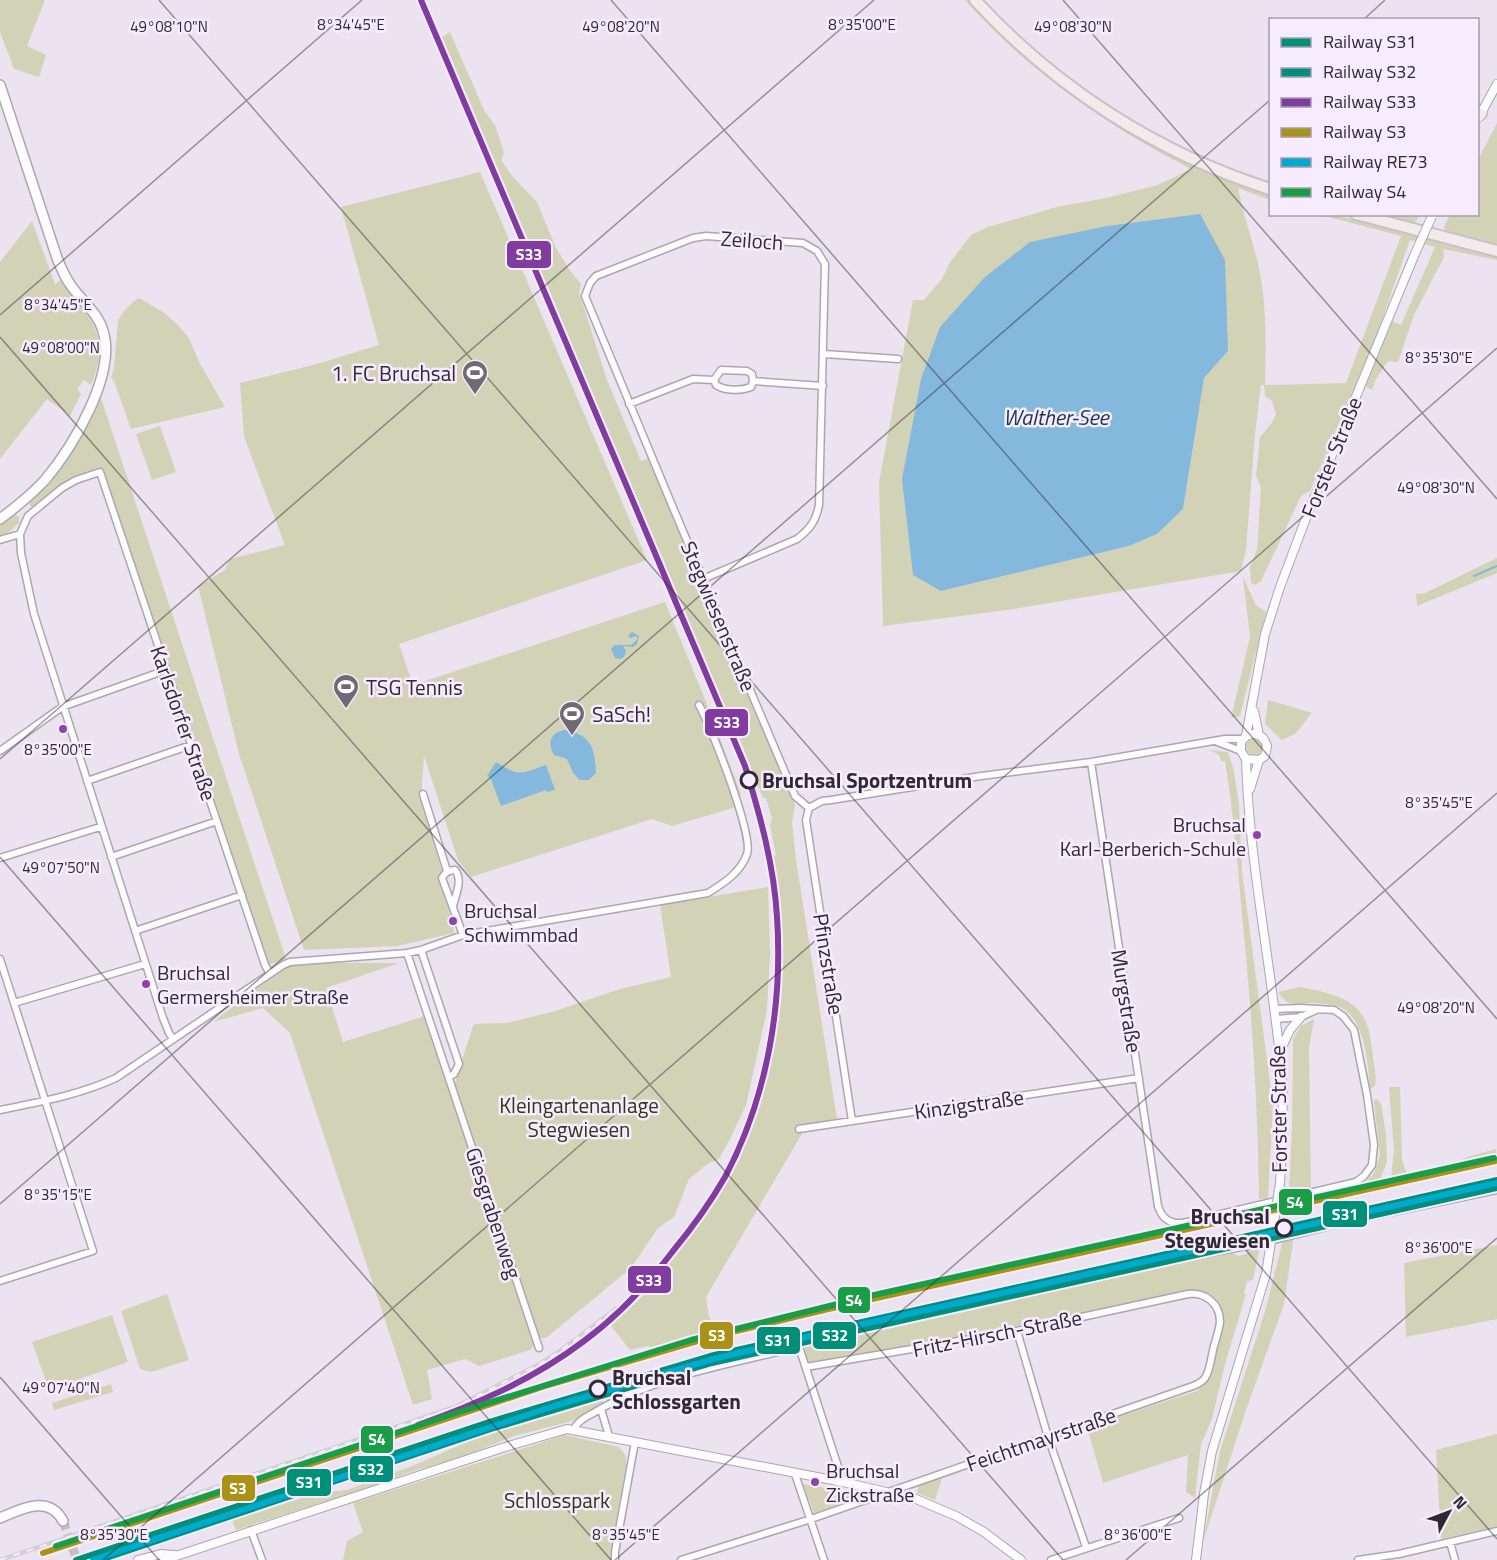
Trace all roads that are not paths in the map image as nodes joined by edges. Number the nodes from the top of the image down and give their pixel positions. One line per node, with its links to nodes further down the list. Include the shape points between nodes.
1 (975, 0): 5 (main road, via 1030,54 1099,107 1187,157)
2 (1497, 84): 4 (street)
3 (0, 85): 16 (main road, via 64,274 97,319 105,338 106,357 77,433 45,479)
4 (1479, 117)
5 (1269, 187)
6 (1364, 216): 8 (main road)
7 (1432, 216): 24 (street, Forster Straße, bridge, via 1280,587 1265,634)
8 (1497, 251)
9 (590, 283): 10 (street, Zeiloch, via 596,276 693,238 803,243 817,251 825,264); 15 (street, Stegwiesenstraße, via 585,296)
10 (824, 354): 11 (street); 14 (street, Zeiloch)
11 (898, 359)
12 (714, 380): 13 (street, via 722,389 745,389); 13 (street, via 721,370 747,371); 15 (street, via 693,379)
13 (753, 381): 14 (street)
14 (824, 386): 21 (street, Zeiloch, via 816,519 797,539)
15 (629, 404): 21 (street, Stegwiesenstraße)
16 (19, 504): 17 (street); 18 (main road)
17 (28, 516): 19 (street); 22 (street, Karlsdorfer Straße, via 62,488 100,472)
18 (0, 519)
19 (20, 534): 20 (street); 25 (street, via 28,594)
20 (0, 540)
21 (703, 579): 38 (street, Stegwiesenstraße, via 795,796)
22 (166, 670): 25 (street); 29 (street, Karlsdorfer Straße)
23 (699, 705): 47 (street, via 749,843 741,866 726,882 708,892)
24 (1253, 706): 26 (street, Forster Straße); 27 (street, Forster Straße)
25 (62, 707): 30 (street); 35 (street)
26 (1259, 735): 27 (street); 33 (street, via 1268,749)
27 (1245, 737): 28 (street); 31 (street)
28 (1215, 741): 31 (street); 34 (street)
29 (191, 745): 35 (street); 39 (street, Karlsdorfer Straße)
30 (0, 751)
31 (1241, 751): 32 (street)
32 (1246, 759): 33 (street); 37 (street, Forster Straße)
33 (1259, 760): 37 (street, Forster Straße)
34 (1091, 762): 38 (street, via 840,798); 61 (street, Murgstraße)
35 (87, 781): 40 (street)
36 (423, 794): 43 (street)
37 (1249, 794): 54 (street, Forster Straße, via 1255,872)
38 (809, 808): 64 (street, Pfinzstraße, via 806,820)
39 (217, 821): 41 (street); 44 (street, Karlsdorfer Straße)
40 (100, 827): 41 (street); 42 (street)
41 (111, 857): 46 (street)
42 (0, 858)
43 (447, 871): 45 (street, via 442,878); 45 (street, via 459,874)
44 (242, 895): 46 (street); 52 (street, Karlsdorfer Straße)
45 (453, 906): 47 (street)
46 (135, 931): 51 (street)
47 (463, 935): 48 (street)
48 (421, 950): 49 (street); 60 (street, via 459,1064)
49 (407, 953): 52 (street, via 302,960 283,965); 60 (street, Giesgrabenweg)
50 (0, 959): 53 (street)
51 (145, 964): 53 (street); 58 (street)
52 (270, 974): 58 (street)
53 (14, 1004): 62 (street)
54 (1274, 1009): 55 (street); 57 (street, Forster Straße)
55 (1317, 1010): 56 (street); 61 (street, Murgstraße, via 1334,1010 1354,1030 1374,1145 1372,1165 1356,1182 1184,1223 1166,1219 1158,1206)
56 (1301, 1017): 57 (street); 59 (street)
57 (1276, 1019): 59 (street, Forster Straße)
58 (173, 1039): 62 (street, via 116,1078)
59 (1279, 1052): 100 (street, Forster Straße, bridge, via 1283,1131 1280,1183 1266,1274 1214,1442)
60 (449, 1077): 70 (street, Giesgrabenweg)
61 (1139, 1078): 64 (street, Kinzigstraße)
62 (44, 1101): 63 (street); 67 (street, via 93,1251)
63 (0, 1110)
64 (852, 1121): 65 (street, Kinzigstraße)
65 (799, 1129)
66 (1497, 1190): 69 (street)
67 (0, 1281)
68 (1017, 1331): 71 (street, Fritz-Hirsch-Straße); 72 (street, Fritz-Hirsch-Straße, via 1199,1294 1209,1298 1220,1317 1206,1376); 76 (street)
69 (808, 1340)
70 (539, 1348)
71 (806, 1367): 73 (street, via 799,1347 662,1382); 79 (street)
72 (1193, 1386): 76 (street, Feichtmayrstraße)
73 (601, 1409): 74 (street, via 577,1423); 75 (street)
74 (574, 1429): 75 (street); 85 (street, via 541,1436)
75 (609, 1436): 77 (street)
76 (1048, 1437): 80 (street, Feichtmayrstraße); 88 (street)
77 (635, 1442): 78 (street); 94 (street)
78 (795, 1474): 79 (street); 83 (street)
79 (843, 1482): 80 (street)
80 (890, 1492): 83 (street, Feichtmayrstraße); 89 (street, via 956,1516)
81 (0, 1518): 84 (main road, via 39,1504 53,1509)
82 (1179, 1518): 88 (street)
83 (811, 1519): 95 (street); 96 (street)
84 (63, 1521)
85 (251, 1530): 90 (street); 93 (street)
86 (1497, 1531): 87 (street)
87 (1450, 1542): 101 (street); 102 (street)
88 (1086, 1547): 99 (street)
89 (1010, 1550): 97 (street); 98 (street)
90 (175, 1555): 91 (street); 92 (street)
91 (138, 1560)
92 (164, 1560)
93 (262, 1560)
94 (615, 1560)
95 (681, 1560)
96 (824, 1560)
97 (1009, 1560)
98 (1022, 1560)
99 (1051, 1560)
100 (1196, 1560)
101 (1359, 1560)
102 (1455, 1560)

